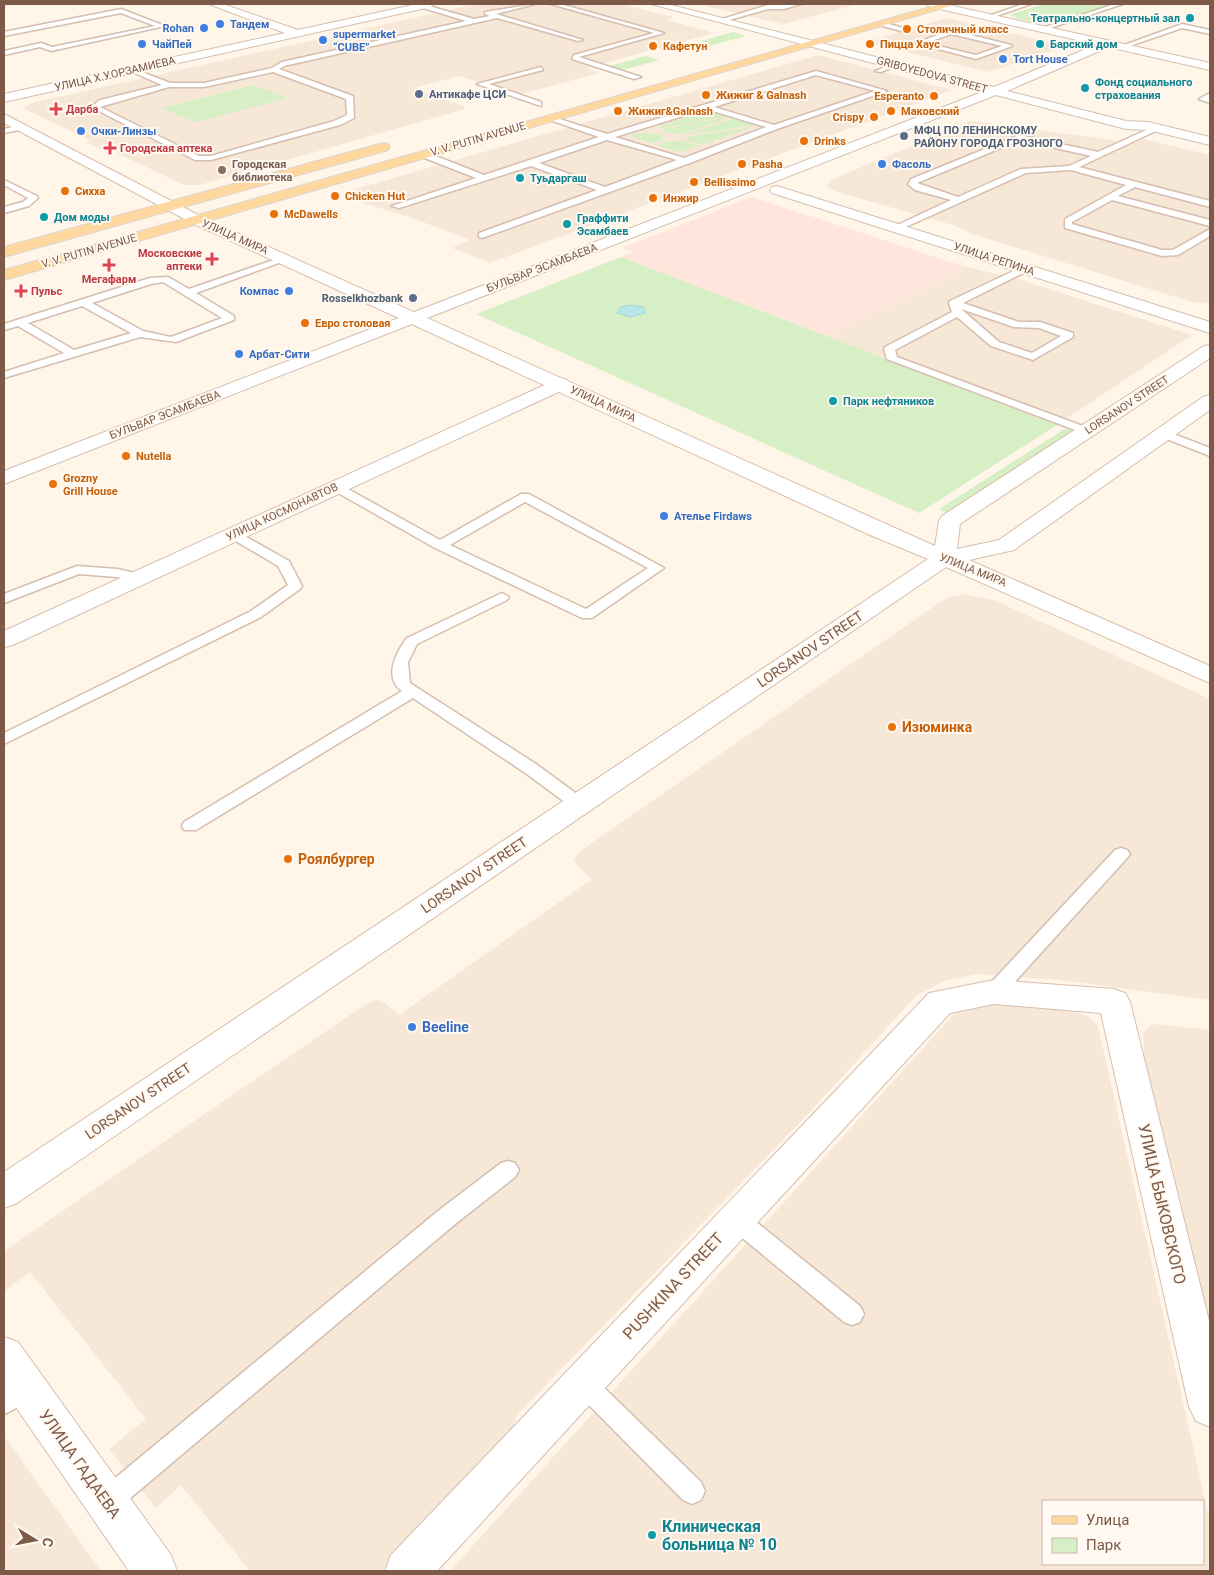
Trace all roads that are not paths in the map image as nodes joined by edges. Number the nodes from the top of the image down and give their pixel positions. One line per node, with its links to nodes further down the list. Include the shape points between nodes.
1 (104, 4): 14 (lane)
2 (214, 4): 26 (street)
3 (532, 4): 15 (lane)
4 (554, 4): 45 (lane, via 661,33 576,56 575,59)
5 (656, 4): 19 (street, GRIBOYEDOVA STREET)
6 (753, 4): 13 (lane)
7 (798, 4): 13 (lane)
8 (931, 4): 12 (street)
9 (1028, 4): 17 (lane)
10 (1120, 4): 22 (lane)
11 (426, 5): 18 (lane); 26 (street, УЛИЦА Х.У.ОРЗАМИЕВА)
12 (948, 5): 17 (street); 21 (main road, V. V. PUTIN AVENUE)
13 (768, 7): 19 (lane)
14 (121, 11): 27 (lane); 36 (lane, via 162,26 51,49 41,45)
15 (487, 13): 16 (lane); 18 (lane)
16 (497, 16): 20 (lane); 32 (lane)
17 (989, 16): 22 (street)
18 (464, 18): 20 (lane)
19 (722, 20): 29 (street, GRIBOYEDOVA STREET)
20 (474, 21): 43 (lane, via 282,64)
21 (881, 24): 23 (lane); 34 (main road, V. V. PUTIN AVENUE)
22 (1042, 29): 35 (street)
23 (905, 30)
24 (803, 31): 29 (main road)
25 (1210, 32): 37 (lane, via 1182,26)
26 (296, 33): 42 (street, УЛИЦА Х.У.ОРЗАМИЕВА)
27 (4, 34)
28 (922, 34): 30 (lane)
29 (785, 36): 33 (main road); 34 (street, GRIBOYEDOVA STREET)
30 (936, 37): 30 (lane, via 919,43 976,57 1009,46 952,32)
31 (4, 38): 36 (lane)
32 (580, 40)
33 (759, 43)
34 (813, 44): 39 (street, GRIBOYEDOVA STREET); 58 (main road, V. V. PUTIN AVENUE)
35 (1107, 44): 37 (street); 50 (street, БУЛЬВАР ЭСАМБАЕВА)
36 (29, 47): 38 (lane)
37 (1122, 47): 40 (street)
38 (4, 53)
39 (895, 66): 44 (lane); 50 (street, GRIBOYEDOVA STREET)
40 (1210, 67)
41 (542, 69): 54 (lane, via 481,84)
42 (132, 70): 49 (lane); 52 (street, УЛИЦА Х.У.ОРЗАМИЕВА)
43 (274, 70): 49 (lane, via 204,85); 49 (lane, via 350,98 351,116 337,123 211,158 198,158 95,107 103,102)
44 (878, 71)
45 (642, 76): 48 (main road)
46 (862, 76): 47 (lane)
47 (846, 81): 55 (lane, via 816,73); 60 (lane, via 883,92)
48 (610, 84)
49 (169, 85)
50 (993, 92): 61 (street, GRIBOYEDOVA STREET, via 1126,125); 94 (street, БУЛЬВАР ЭСАМБАЕВА)
51 (1210, 95): 53 (lane, via 1203,99)
52 (4, 98)
53 (1210, 100)
54 (543, 103): 56 (main road, V. V. PUTIN AVENUE)
55 (707, 106): 60 (lane); 63 (lane)
56 (519, 109)
57 (4, 118): 59 (street, УЛИЦА МИРА)
58 (553, 118): 63 (lane); 66 (main road, V. V. PUTIN AVENUE)
59 (21, 127): 62 (lane); 79 (street, УЛИЦА МИРА)
60 (774, 127): 68 (lane)
61 (1156, 128): 64 (street, GRIBOYEDOVA STREET); 67 (lane)
62 (4, 131)
63 (607, 137): 68 (lane); 69 (lane)
64 (1210, 141)
65 (396, 144): 79 (main road, V. V. PUTIN AVENUE)
66 (425, 155): 71 (lane); 82 (main road, V. V. PUTIN AVENUE)
67 (1098, 155): 70 (lane); 77 (lane, via 1019,137 914,180 912,184)
68 (687, 161): 74 (lane)
69 (531, 163): 71 (lane); 74 (lane)
70 (1071, 168): 73 (lane); 77 (lane, via 1024,171)
71 (484, 178): 80 (lane)
72 (4, 182): 81 (lane, via 34,198 26,204)
73 (1134, 184): 76 (lane); 78 (lane)
74 (605, 190): 86 (lane)
75 (777, 190): 84 (street, УЛИЦА РЕПИНА)
76 (1111, 197): 83 (lane); 85 (lane, via 1068,221 1068,226 1162,253 1175,253)
77 (959, 200): 84 (lane)
78 (1210, 204)
79 (172, 206): 82 (street, УЛИЦА МИРА); 87 (main road, V. V. PUTIN AVENUE)
80 (396, 206)
81 (4, 210)
82 (197, 220): 88 (street, УЛИЦА МИРА); 90 (main road, V. V. PUTIN AVENUE)
83 (1210, 223)
84 (896, 228): 89 (street, УЛИЦА РЕПИНА)
85 (1210, 232)
86 (482, 235)
87 (4, 252)
88 (284, 259): 91 (lane); 94 (street, УЛИЦА МИРА)
89 (1024, 269): 93 (lane); 97 (street, УЛИЦА РЕПИНА)
90 (4, 275)
91 (188, 293): 92 (lane, via 166,279); 98 (lane, via 230,318 172,340)
92 (83, 302): 95 (lane); 98 (lane)
93 (956, 308): 93 (lane, via 1018,325 1040,326 1069,335 1034,358 995,344); 104 (lane, via 889,350 892,359)
94 (414, 318): 102 (street, УЛИЦА МИРА); 107 (street, БУЛЬВАР ЭСАМБАЕВА)
95 (19, 322): 96 (lane); 100 (lane)
96 (4, 327)
97 (1210, 328)
98 (140, 334): 100 (lane)
99 (1210, 350): 104 (street, LORSANOV STREET)
100 (73, 354): 101 (lane)
101 (4, 375)
102 (560, 384): 108 (street, УЛИЦА КОСМОНАВТОВ); 111 (street, УЛИЦА МИРА)
103 (1210, 401): 105 (street, LORSANOV STREET)
104 (1087, 431): 111 (street, LORSANOV STREET, via 950,521)
105 (1163, 434): 106 (lane); 111 (street, LORSANOV STREET, via 1006,545)
106 (1210, 452)
107 (4, 478)
108 (337, 486): 109 (street, УЛИЦА КОСМОНАВТОВ); 110 (lane)
109 (234, 534): 112 (street, УЛИЦА КОСМОНАВТОВ); 118 (lane, via 284,564 295,586 256,614)
110 (440, 545): 110 (lane, via 525,497 657,568 587,615)
111 (944, 558): 116 (street, УЛИЦА МИРА, via 1025,590); 119 (street, LORSANOV STREET)
112 (139, 578): 114 (lane, via 77,570); 115 (street, УЛИЦА КОСМОНАВТОВ)
113 (502, 597): 117 (lane, via 412,641 402,654 399,668 403,685)
114 (4, 599)
115 (4, 640)
116 (1210, 675)
117 (412, 692): 119 (lane, via 530,768); 120 (lane)
118 (4, 739)
119 (579, 804): 124 (street, LORSANOV STREET)
120 (190, 826)
121 (1121, 854): 122 (lane)
122 (994, 992): 125 (street, PUSHKINA STREET, via 940,1002); 129 (street, УЛИЦА БЫКОВСКОГО, via 1114,1002)
123 (508, 1170): 131 (lane)
124 (4, 1192)
125 (736, 1219): 126 (lane); 128 (street, PUSHKINA STREET)
126 (852, 1314)
127 (11, 1381): 131 (street, УЛИЦА ГАДАЕВА)
128 (583, 1383): 130 (lane); 133 (street, PUSHKINA STREET)
129 (1210, 1407)
130 (692, 1491)
131 (106, 1502): 132 (street, УЛИЦА ГАДАЕВА)
132 (155, 1571)
133 (407, 1571)

